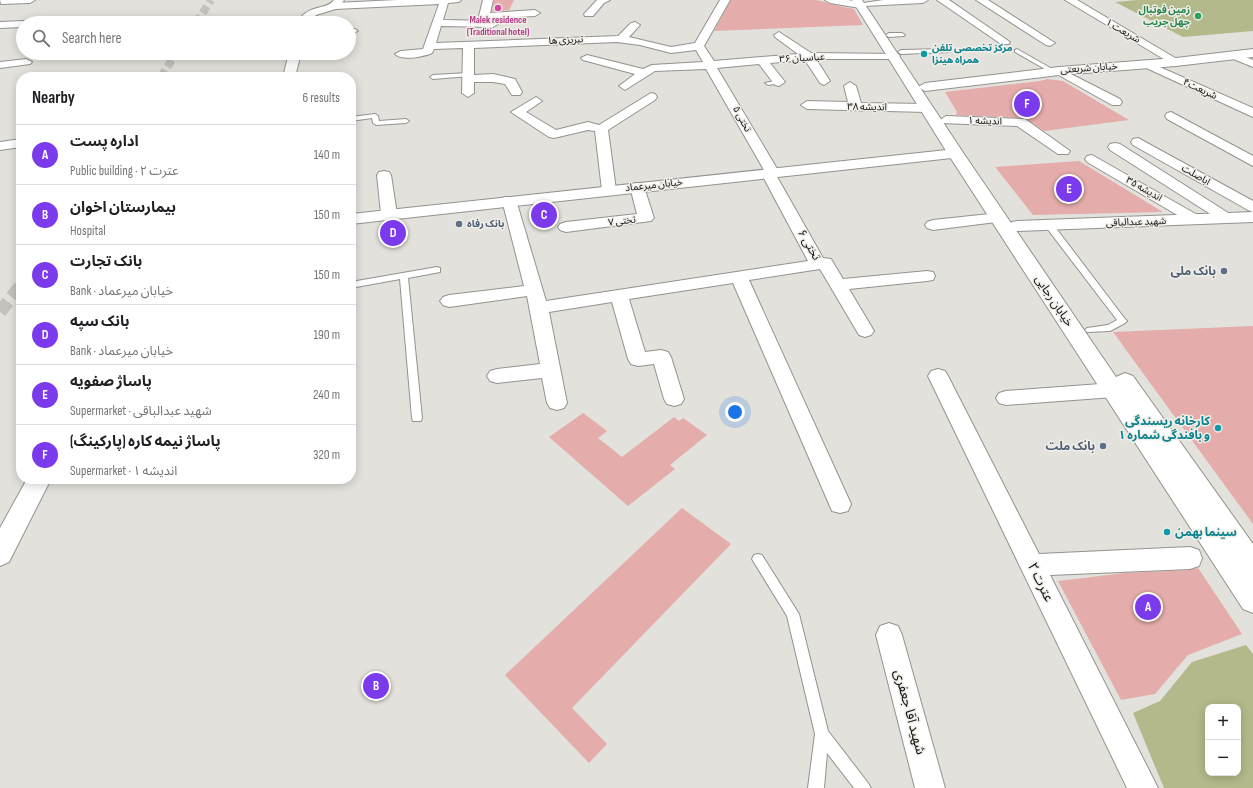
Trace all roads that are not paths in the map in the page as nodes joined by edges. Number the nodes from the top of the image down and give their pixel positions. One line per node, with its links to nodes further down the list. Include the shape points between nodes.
1 (1, 0): 2 (street); 15 (street, via 3,4)
2 (30, 0)
3 (488, 0): 24 (street, via 484,16 509,14)
4 (605, 0): 17 (street)
5 (725, 0): 32 (street)
6 (830, 0): 13 (street)
7 (923, 0): 12 (street)
8 (942, 0): 27 (street)
9 (981, 0): 28 (street)
10 (1070, 0): 43 (street, شریعت ۱)
11 (449, 1): 14 (street); 19 (street)
12 (909, 1): 13 (street); 16 (street)
13 (863, 2): 30 (main road, خیابان رجایی)
14 (337, 3): 18 (main road)
15 (0, 11)
16 (921, 11)
17 (589, 14)
18 (308, 16)
19 (438, 23): 21 (street); 31 (street)
20 (16, 24): 23 (street)
21 (493, 24)
22 (635, 24): 26 (street)
23 (0, 25)
24 (530, 31): 26 (street, تبریزی ها); 29 (street, تبریزی ها)
25 (779, 35): 37 (street)
26 (621, 39): 32 (street, تبریزی ها, via 670,50)
27 (1005, 42)
28 (1050, 43)
29 (469, 45): 31 (street, تبریزی ها); 52 (street)
30 (897, 45): 34 (lane); 37 (street, عباسیان ۳۶); 57 (main road, خیابان رجایی); 65 (main road, خیابان رجایی)
31 (431, 46): 36 (street, via 427,53)
32 (699, 46): 47 (street, تختی ۵)
33 (1017, 50): 49 (lane)
34 (947, 51)
35 (1253, 53): 38 (main road, خیابان شریعتی)
36 (401, 54)
37 (808, 56): 41 (street, عباسیان ۳۶); 53 (street)
38 (1235, 56): 43 (main road, خیابان شریعتی); 45 (street)
39 (587, 58): 48 (street)
40 (293, 60): 50 (main road)
41 (762, 60): 47 (street, عباسیان ۳۶); 54 (street)
42 (26, 62): 46 (street)
43 (1176, 62): 44 (main road, خیابان شریعتی)
44 (1146, 64): 49 (main road, خیابان شریعتی); 66 (street, شریعت۴)
45 (1253, 64)
46 (0, 65)
47 (711, 65): 48 (street, عباسیان ۳۶); 80 (street, تختی ۵)
48 (650, 67): 55 (street)
49 (1055, 71): 57 (main road, خیابان شریعتی); 62 (street)
50 (290, 72)
51 (433, 77): 52 (lane)
52 (468, 77): 58 (street, via 511,81); 59 (street)
53 (824, 82)
54 (774, 83)
55 (625, 86)
56 (850, 86): 64 (street)
57 (925, 87): 69 (main road, خیابان رجایی)
58 (516, 92)
59 (468, 93)
60 (651, 97): 71 (street)
61 (536, 101): 71 (street, via 517,112 554,134 588,126)
62 (1116, 102)
63 (807, 105): 64 (street, اندیشه ۳۸)
64 (856, 107): 65 (street, اندیشه ۳۸)
65 (927, 108): 77 (main road, خیابان رجایی)
66 (1251, 112)
67 (1171, 116): 79 (street)
68 (356, 118): 70 (lane, via 375,116 376,123)
69 (946, 120): 76 (street, اندیشه ۱, via 1020,122); 94 (main road, خیابان رجایی)
70 (406, 121)
71 (601, 129): 83 (street)
72 (1138, 142): 85 (street, اباصلت)
73 (16, 144): 74 (street)
74 (0, 146)
75 (1115, 147): 90 (street)
76 (1063, 151)
77 (956, 154): 80 (main road, خیابان میرعماد); 89 (main road, خیابان رجایی)
78 (1092, 159): 91 (street, اندیشه ۳۵)
79 (1253, 162)
80 (770, 172): 82 (main road, خیابان میرعماد); 96 (street, تختی ۶)
81 (384, 175): 86 (street)
82 (637, 187): 83 (main road, خیابان میرعماد); 95 (street, تختی ۷, via 646,218)
83 (609, 190): 84 (main road, خیابان میرعماد)
84 (509, 200): 86 (main road, خیابان میرعماد); 103 (street)
85 (1253, 207)
86 (389, 214): 88 (main road, خیابان میرعماد)
87 (1253, 217): 90 (main road, شهید عبدالباقی)
88 (356, 218)
89 (999, 218): 92 (street); 112 (main road, خیابان رجایی)
90 (1228, 219): 91 (main road, شهید عبدالباقی)
91 (1196, 220): 93 (main road, شهید عبدالباقی)
92 (933, 224)
93 (1049, 225): 94 (main road, شهید عبدالباقی); 107 (lane, via 1122,321 1110,328)
94 (1018, 226): 107 (main road, خیابان رجایی)
95 (566, 227)
96 (818, 264): 99 (street); 102 (street, تختی ۶, via 825,263)
97 (437, 270): 98 (lane)
98 (404, 276): 101 (lane); 116 (lane)
99 (739, 276): 104 (street); 118 (street)
100 (927, 276): 102 (street)
101 (356, 284)
102 (838, 285): 108 (street, تختی ۶)
103 (535, 290): 105 (street); 106 (street)
104 (619, 296): 106 (street); 114 (street, via 638,359 661,357)
105 (450, 302)
106 (540, 308): 109 (street)
107 (1090, 330): 123 (main road, خیابان رجایی)
108 (865, 331)
109 (551, 370): 110 (street); 115 (street)
110 (497, 376)
111 (938, 376): 122 (street, عترت ۲)
112 (1114, 390): 113 (street); 124 (main road, خیابان رجایی)
113 (1006, 398)
114 (674, 399)
115 (557, 403)
116 (417, 418)
117 (36, 484): 119 (main road)
118 (840, 504)
119 (0, 554)
120 (1190, 558): 122 (street)
121 (758, 559): 126 (lane, via 793,614)
122 (1033, 565): 130 (street, عترت ۲)
123 (1253, 566)
124 (1253, 600)
125 (889, 635): 129 (street, شهید آقا جعفری)
126 (822, 734): 127 (lane); 128 (lane)
127 (816, 788)
128 (863, 788)
129 (930, 788)
130 (1143, 788)

